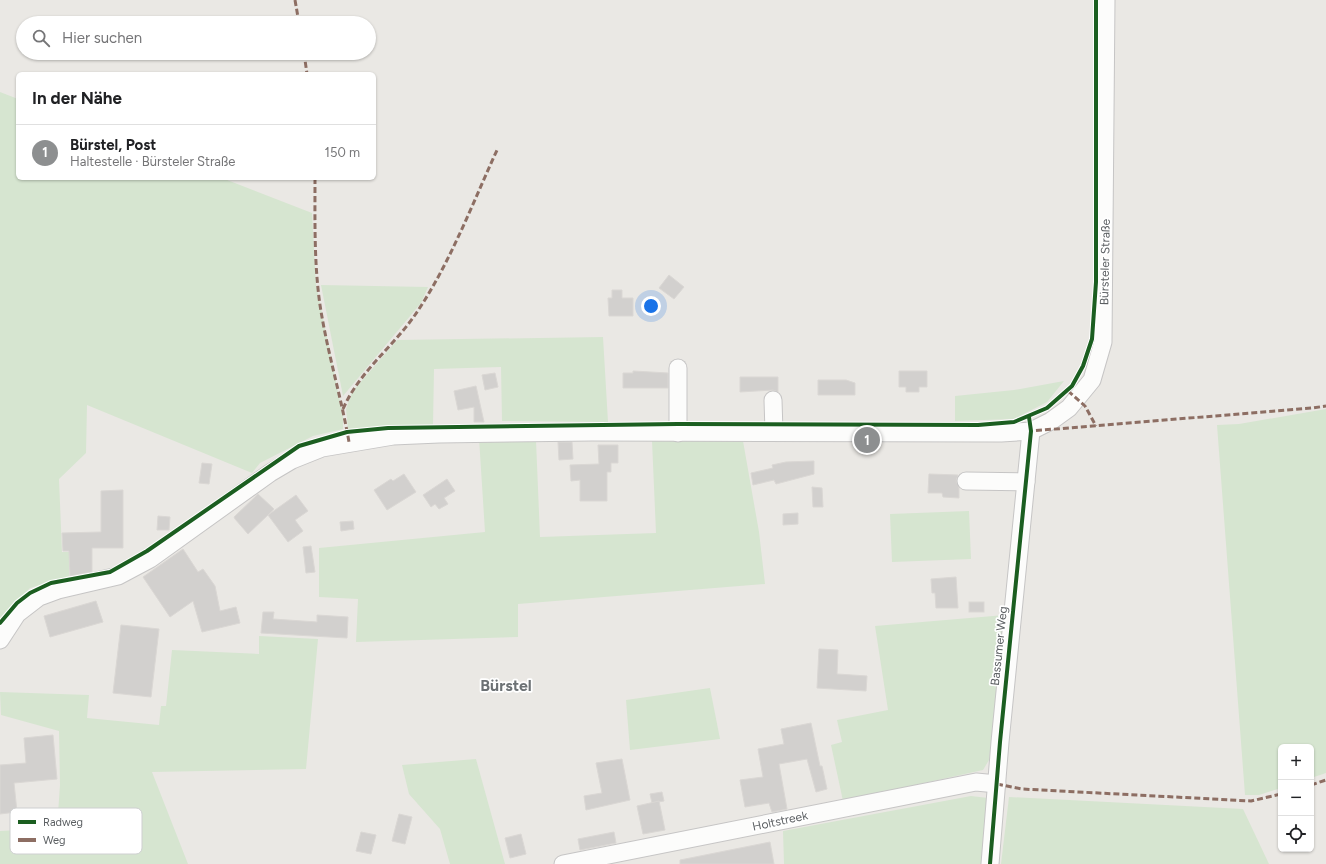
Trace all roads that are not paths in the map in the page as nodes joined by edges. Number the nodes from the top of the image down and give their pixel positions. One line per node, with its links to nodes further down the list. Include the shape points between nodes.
1 (1106, 0): 4 (street, Bürsteler Straße, via 1103,342 1092,380 1085,390 1069,408)
2 (678, 368): 6 (street)
3 (773, 400): 5 (street)
4 (1031, 431): 5 (street, Bürsteler Straße); 8 (street, Bassumer Weg)
5 (774, 432): 6 (street, Bürsteler Straße)
6 (678, 433): 9 (street, Bürsteler Straße, via 434,434 393,436 322,448 292,460 270,473 150,559 118,576 39,597 17,614)
7 (966, 481): 8 (street)
8 (1026, 482): 10 (street, Bassumer Weg)
9 (0, 640)
10 (997, 784): 11 (street, Holtstreek, via 976,782); 12 (street, Bassumer Weg)
11 (563, 864)
12 (990, 864)

